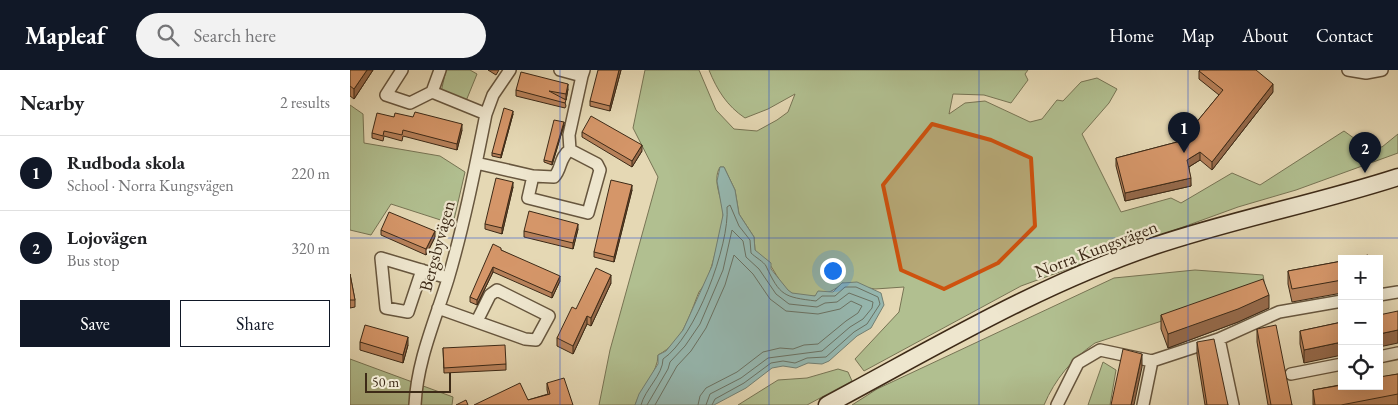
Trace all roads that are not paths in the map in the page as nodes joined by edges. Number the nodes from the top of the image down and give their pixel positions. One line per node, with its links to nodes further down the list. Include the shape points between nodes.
1 (402, 70): 8 (street, via 386,94 410,103)
2 (440, 70): 8 (street)
3 (510, 70): 9 (street, Bergsbyvägen, via 493,95)
4 (560, 70): 7 (street)
5 (1348, 70): 6 (street, via 1366,73)
6 (1382, 70)
7 (583, 73): 10 (street, via 569,136)
8 (432, 92): 9 (street)
9 (486, 114): 11 (street, Bergsbyvägen)
10 (570, 150): 12 (street, via 562,155 554,178); 12 (street, via 596,164 600,170 588,213 528,198)
11 (476, 163): 12 (street); 15 (street, Bergsbyvägen)
12 (533, 176)
13 (1398, 177): 28 (main road, Norra Kungsvägen, via 1186,236 1100,266 1021,301)
14 (422, 270): 14 (street, via 381,258 386,308 408,312); 15 (street)
15 (448, 278): 19 (street, Bergsbyvägen)
16 (1398, 292): 17 (street)
17 (1383, 294)
18 (1338, 302): 21 (street, via 1279,312)
19 (438, 308): 20 (street); 27 (street, Bergsbyvägen, via 423,356)
20 (477, 321): 20 (street, via 525,340 536,340 549,316 496,290 490,295)
21 (1219, 339): 24 (street); 31 (street)
22 (1398, 353): 23 (street)
23 (1383, 355)
24 (1152, 362): 29 (street, via 1100,350 1078,364); 30 (street)
25 (1338, 365): 26 (street)
26 (1291, 374)
27 (415, 405)
28 (827, 405)
29 (1057, 405)
30 (1143, 405)
31 (1233, 405)

